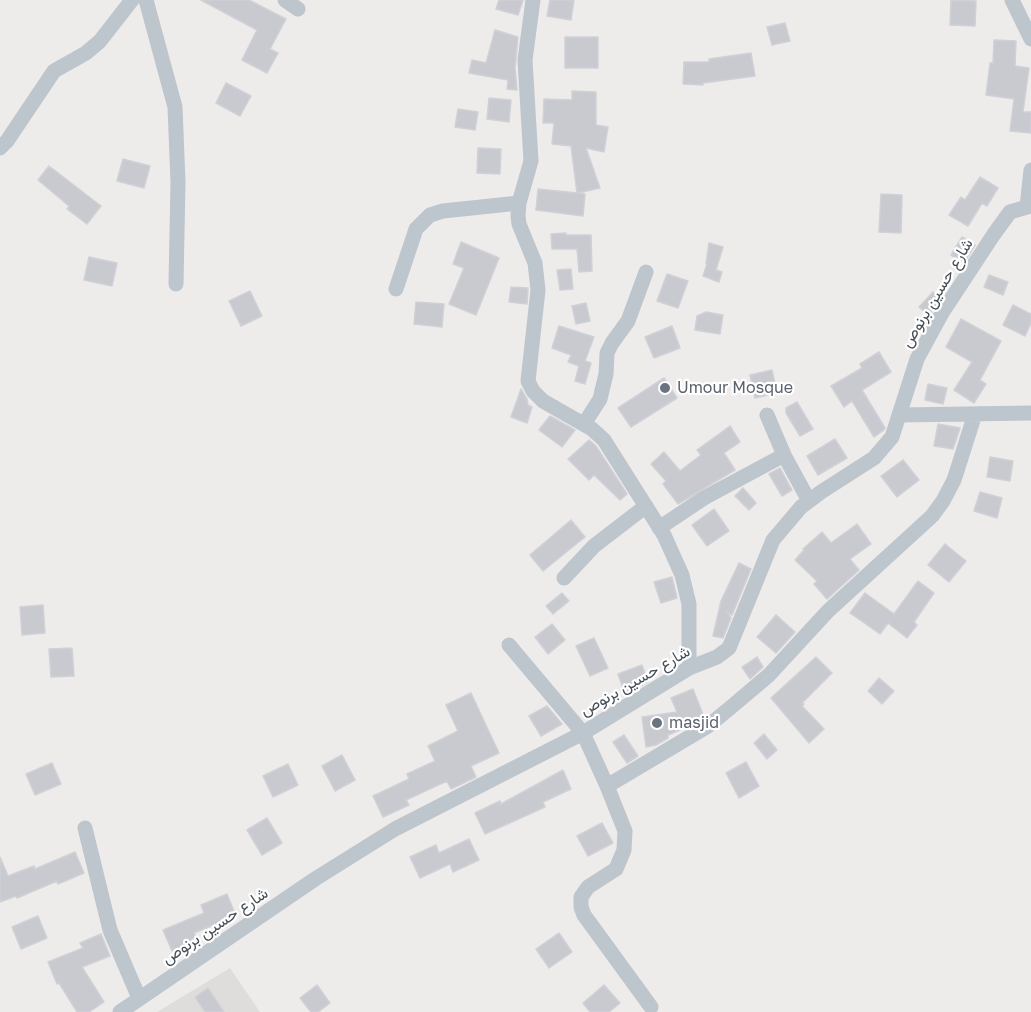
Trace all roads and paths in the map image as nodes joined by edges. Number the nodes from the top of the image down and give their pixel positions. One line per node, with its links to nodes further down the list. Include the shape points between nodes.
1 (132, 0): 6 (street, via 100,41 54,71)
2 (146, 0): 11 (street, via 175,107)
3 (533, 0): 8 (street, via 525,60 531,161)
4 (1012, 0): 5 (street)
5 (1031, 39)
6 (0, 148)
7 (1031, 170): 9 (street, شارع حسين برنوص)
8 (519, 203): 12 (street, via 430,215 416,229); 17 (street, via 519,224 535,263 538,290 528,381 543,401)
9 (1029, 208): 16 (street, شارع حسين برنوص, via 1010,212 942,313 917,359)
10 (645, 272): 17 (street, via 628,321 607,353 600,399)
11 (176, 284)
12 (396, 289)
13 (1031, 413): 14 (street)
14 (975, 414): 16 (street); 26 (street, via 954,480 932,516 730,708 708,726)
15 (767, 415): 18 (street)
16 (900, 416): 19 (street, شارع حسين برنوص, via 892,436 874,458)
17 (584, 424): 20 (street, via 604,440)
18 (784, 455): 19 (street); 21 (street, via 704,498)
19 (809, 501): 24 (street, شارع حسين برنوص, via 773,540 729,648)
20 (646, 506): 21 (street); 22 (street, via 594,546)
21 (659, 528): 24 (street, via 682,575 689,604)
22 (564, 578)
23 (509, 645): 25 (street)
24 (689, 668): 25 (street, شارع حسين برنوص)
25 (583, 733): 26 (street); 28 (street, شارع حسين برنوص, via 395,829)
26 (608, 786): 29 (street, via 625,831 624,850 616,869 580,897 581,907)
27 (85, 828): 28 (street, via 110,930)
28 (139, 998): 30 (street, شارع حسين برنوص)
29 (651, 1007)
30 (120, 1012)

